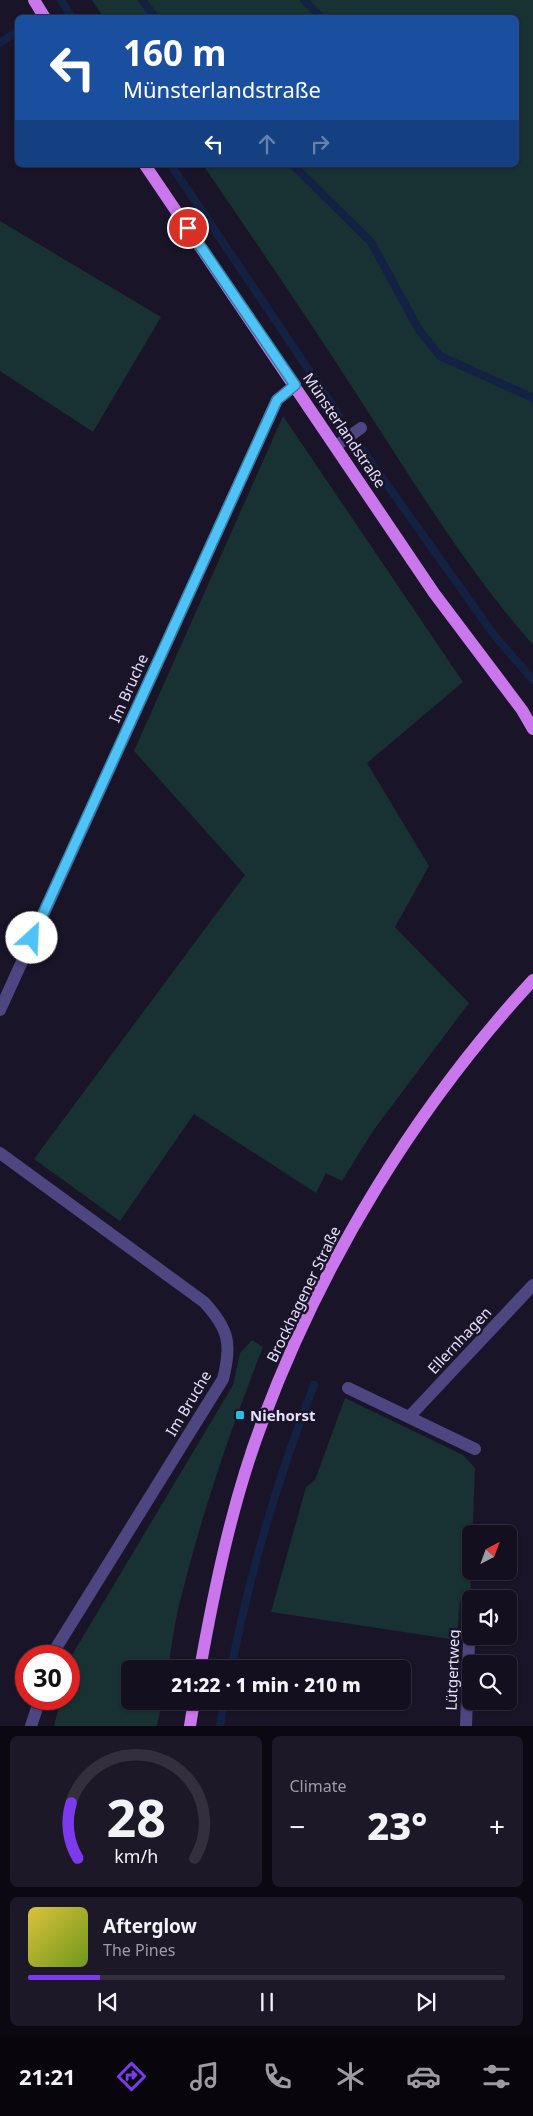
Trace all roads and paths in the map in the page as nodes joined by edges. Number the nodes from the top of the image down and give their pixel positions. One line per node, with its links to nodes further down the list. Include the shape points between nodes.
1 (34, 0): 2 (main road)
2 (44, 15)
3 (147, 167): 4 (main road, Münsterlandstraße)
4 (295, 385): 6 (main road, Münsterlandstraße); 11 (street, Im Bruche, via 277,400)
5 (361, 428): 6 (street)
6 (336, 446): 7 (main road, Münsterlandstraße, via 434,593)
7 (522, 710): 8 (main road); 9 (main road)
8 (533, 720)
9 (533, 728)
10 (533, 980): 19 (main road, Brockhagener Straße, via 429,1108 347,1238 290,1352 243,1483 213,1597)
11 (0, 1010)
12 (0, 1153): 17 (street, Im Bruche, via 204,1302 219,1318 227,1335 229,1357 223,1379)
13 (533, 1285): 15 (street, Ellernhagen)
14 (348, 1388): 15 (street)
15 (409, 1417): 16 (street)
16 (475, 1449)
17 (58, 1645)
18 (469, 1645): 24 (street, Lütgertweg)
19 (202, 1660)
20 (36, 1710): 22 (street)
21 (193, 1710): 23 (main road)
22 (31, 1726)
23 (190, 1726)
24 (466, 1726)

